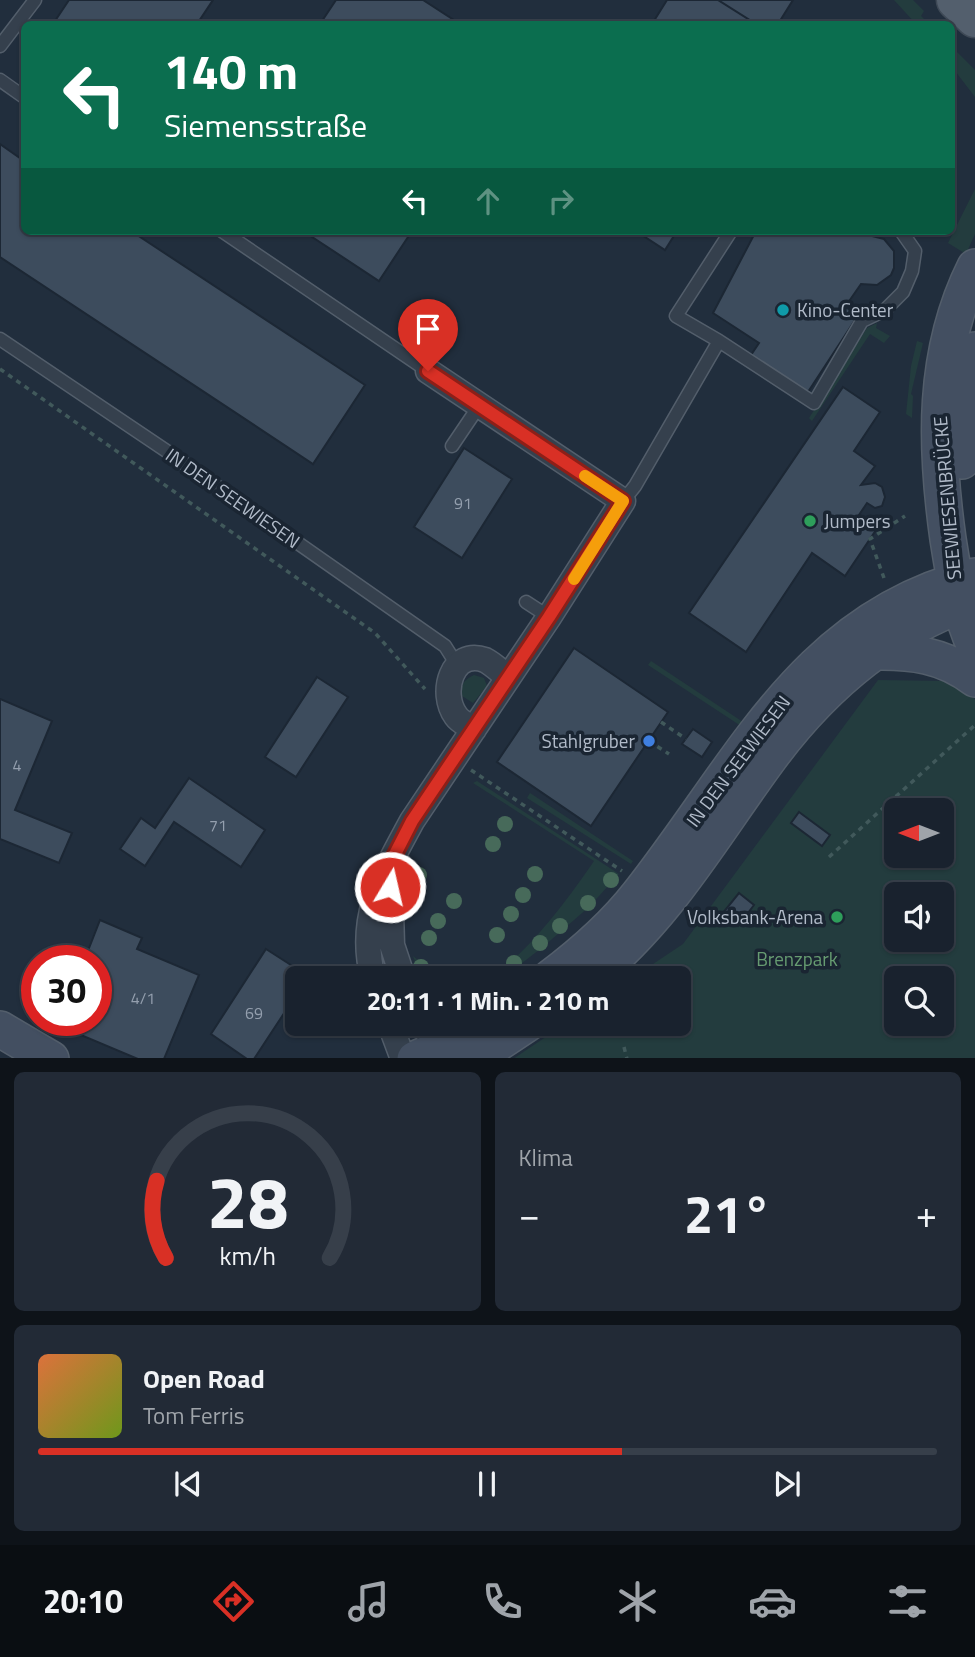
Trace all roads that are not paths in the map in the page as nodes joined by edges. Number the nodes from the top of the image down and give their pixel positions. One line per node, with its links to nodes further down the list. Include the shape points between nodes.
1 (35, 0): 4 (lane)
2 (956, 0): 3 (main road)
3 (975, 18)
4 (0, 46)
5 (0, 80): 6 (lane)
6 (21, 95)
7 (228, 235): 14 (lane)
8 (728, 235): 12 (lane, via 676,316)
9 (904, 235): 12 (lane, via 915,251 903,292 885,310 862,321 814,403)
10 (975, 267): 18 (street, SEEWIESENBRÜCKE, via 947,338 939,399 945,509)
11 (0, 339): 23 (lane, IN DEN SEEWIESEN, via 444,646)
12 (719, 341): 17 (lane)
13 (975, 350): 18 (street, SEEWIESENBRÜCKE, via 964,399 962,452)
14 (428, 371): 15 (street)
15 (479, 406): 16 (lane); 17 (street)
16 (452, 446)
17 (623, 501): 20 (street)
18 (968, 583): 21 (street, SEEWIESENBRÜCKE); 22 (street, IN DEN SEEWIESEN, via 937,614); 30 (street, IN DEN SEEWIESEN, via 921,592 885,611 811,668 765,722 652,877 616,920)
19 (526, 602): 20 (lane)
20 (549, 617): 24 (street)
21 (975, 647)
22 (873, 652): 25 (street, via 928,655); 31 (street, IN DEN SEEWIESEN, via 835,683 792,729 682,883)
23 (457, 666): 24 (street, via 470,658 486,661); 26 (street, via 448,680 448,701 457,718)
24 (508, 677): 26 (street)
25 (975, 678)
26 (474, 729): 27 (street, via 412,821)
27 (390, 864): 28 (street, via 369,920); 29 (street, via 392,946)
28 (370, 966)
29 (399, 966)
30 (564, 966)
31 (604, 966)
32 (0, 1029): 37 (street)
33 (394, 1036): 38 (street)
34 (456, 1036): 36 (street)
35 (509, 1036): 39 (street)
36 (429, 1048)
37 (49, 1058)
38 (403, 1058)
39 (476, 1058)

